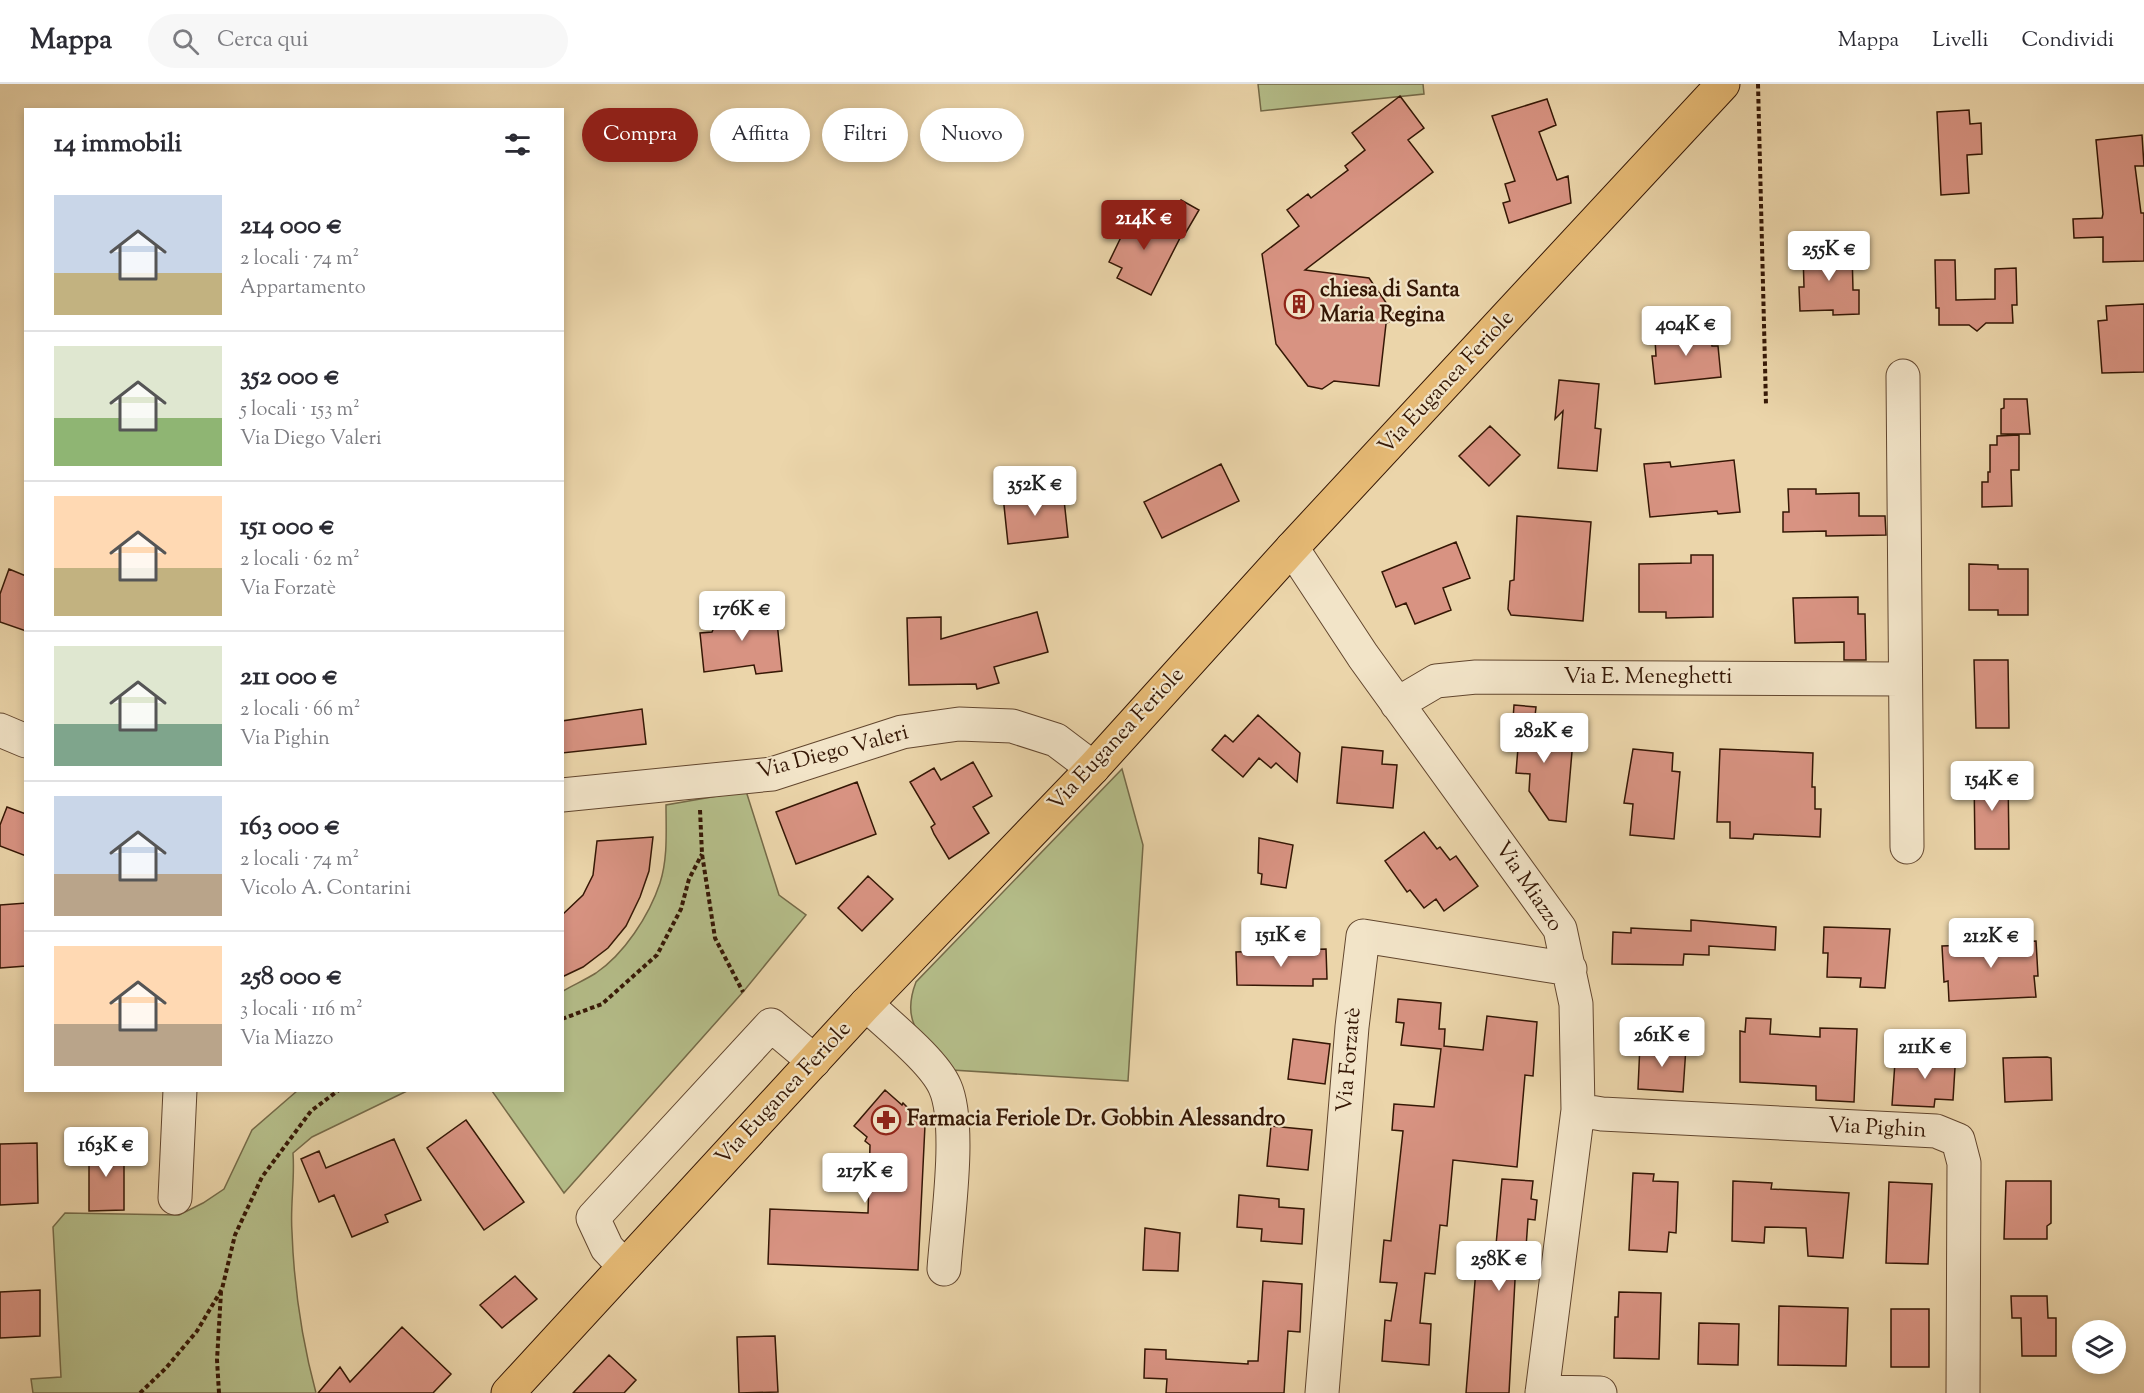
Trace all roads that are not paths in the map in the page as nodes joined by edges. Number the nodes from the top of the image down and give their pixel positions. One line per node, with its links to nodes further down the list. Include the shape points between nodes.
1 (1723, 84): 3 (main road, Via Euganea Feriole)
2 (1903, 376): 4 (street)
3 (1292, 549): 5 (street, Via Miazzo); 8 (main road, Via Euganea Feriole)
4 (1904, 679): 5 (street, Via E. Meneghetti, via 1476,677 1436,681); 10 (street)
5 (1397, 704): 11 (street, Via Miazzo, via 1560,929)
6 (0, 730): 7 (street)
7 (24, 740)
8 (1093, 768): 9 (street, Via Diego Valeri, via 1056,740 1012,726 959,724 902,732 772,774); 12 (main road, Via Euganea Feriole)
9 (564, 795)
10 (1907, 847)
11 (1569, 969): 15 (street, Via Miazzo, via 1576,1004); 21 (street, Via Forzatè, via 1364,936 1352,1027)
12 (866, 1004): 13 (main road, Via Euganea Feriole); 18 (street, via 927,1062 945,1086 954,1123)
13 (814, 1061): 17 (main road, Via Euganea Feriole); 17 (street, via 771,1025 592,1218 607,1248)
14 (180, 1092): 16 (street)
15 (1578, 1110): 19 (street, Via Miazzo); 23 (street, Via Pighin, via 1936,1131 1958,1140 1964,1163)
16 (175, 1198)
17 (624, 1266): 20 (main road, Via Euganea Feriole)
18 (944, 1269)
19 (1542, 1392): 22 (street)
20 (508, 1393)
21 (1322, 1393)
22 (1600, 1393)
23 (1963, 1393)

